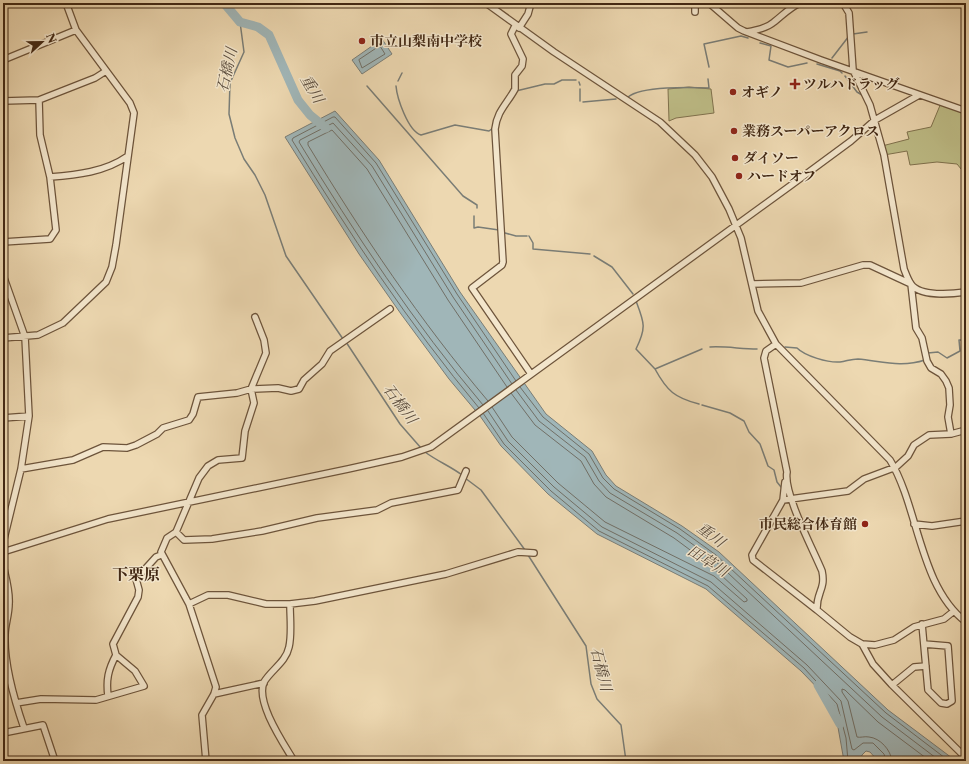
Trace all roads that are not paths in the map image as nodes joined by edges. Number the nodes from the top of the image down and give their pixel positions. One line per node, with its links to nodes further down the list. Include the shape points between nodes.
1 (66, 3): 10 (street)
2 (486, 3): 9 (street)
3 (531, 3): 9 (street, via 528,14)
4 (695, 3): 8 (street)
5 (709, 3): 11 (street, via 738,28)
6 (800, 3): 11 (street, via 791,7 774,22)
7 (843, 3): 13 (street, via 849,13)
8 (695, 12)
9 (517, 27): 22 (street, via 654,118 677,137 712,177); 33 (street, via 511,34 523,59 522,66 515,76 515,89 506,101 495,129 503,262 472,288)
10 (76, 30): 12 (street); 14 (street)
11 (747, 32): 13 (street)
12 (3, 60)
13 (853, 70): 15 (street); 19 (street)
14 (106, 71): 16 (street, via 95,78); 20 (street, via 133,108)
15 (919, 95): 18 (street); 19 (street)
16 (39, 100): 17 (street); 21 (street, via 40,135)
17 (3, 101)
18 (966, 110)
19 (875, 120): 22 (street, via 851,141); 26 (street, via 884,155 904,269)
20 (128, 156): 21 (street, via 111,167 76,175); 30 (street, via 116,245 106,282 63,323 38,335)
21 (50, 177): 23 (street, via 56,230 50,239)
22 (736, 224): 25 (street); 33 (street)
23 (3, 242)
24 (3, 275): 30 (street)
25 (752, 284): 26 (street, via 801,283 870,265); 32 (street, via 758,311)
26 (911, 284): 27 (street, via 935,294); 38 (street, via 916,328 922,338 927,361 931,368 941,374 948,388)
27 (966, 292)
28 (390, 309): 34 (street, via 330,351 322,364 304,380 299,389)
29 (254, 317): 34 (street, via 264,340 266,353)
30 (26, 336): 31 (street); 35 (street)
31 (3, 338)
32 (776, 344): 39 (street, via 810,381 881,449); 42 (street, via 766,351 764,358 787,472)
33 (531, 374): 45 (street, via 431,447 420,452)
34 (251, 389): 40 (street, via 238,393 198,397 194,414 189,420 163,428 136,445 127,448 103,447 74,460); 45 (street, via 254,403 242,458 218,460 208,466 199,478)
35 (29, 416): 36 (street); 40 (street)
36 (3, 418)
37 (966, 430): 38 (street)
38 (951, 434): 39 (street, via 929,435 914,445 902,462)
39 (894, 466): 43 (street, via 864,479 848,491); 47 (street)
40 (21, 469): 49 (street)
41 (466, 471): 48 (street, via 458,490 391,503 377,510 317,518 212,539 184,540)
42 (786, 480): 43 (street); 44 (street)
43 (791, 498): 44 (street); 56 (street, via 822,571 824,581 817,601)
44 (782, 500): 56 (street, via 752,555 754,560)
45 (188, 503): 48 (street); 50 (street, via 108,519)
46 (966, 521): 47 (street, via 932,526)
47 (914, 524): 57 (street, via 939,589)
48 (176, 532): 52 (street, via 167,538)
49 (3, 543)
50 (3, 552)
51 (534, 553): 55 (street, via 518,552 446,574)
52 (161, 555): 54 (street); 62 (street, via 156,556 136,579 138,597 113,644)
53 (3, 565): 68 (street, via 9,604 6,642)
54 (189, 604): 55 (street, via 208,595 228,595 252,602); 66 (street, via 214,678)
55 (290, 604): 64 (street, via 289,646 286,655)
56 (818, 610): 60 (street)
57 (954, 611): 58 (street); 59 (street, via 944,619)
58 (966, 622)
59 (922, 624): 60 (street, via 885,643); 61 (street)
60 (862, 644): 65 (street, via 866,654)
61 (924, 644): 63 (street); 63 (street, via 948,646 952,701 947,704 941,703 928,690)
62 (116, 656): 67 (street, via 108,669); 67 (street, via 136,671 144,686)
63 (926, 666): 65 (street, via 914,667)
64 (264, 683): 66 (street); 74 (street, via 265,708)
65 (892, 685): 71 (street)
66 (214, 694): 73 (street, via 202,715)
67 (108, 696): 68 (street, via 96,700 41,699)
68 (16, 703): 69 (street)
69 (24, 728): 70 (street); 72 (street, via 43,725)
70 (3, 733)
71 (966, 758)
72 (55, 761)
73 (206, 761)
74 (294, 761)

